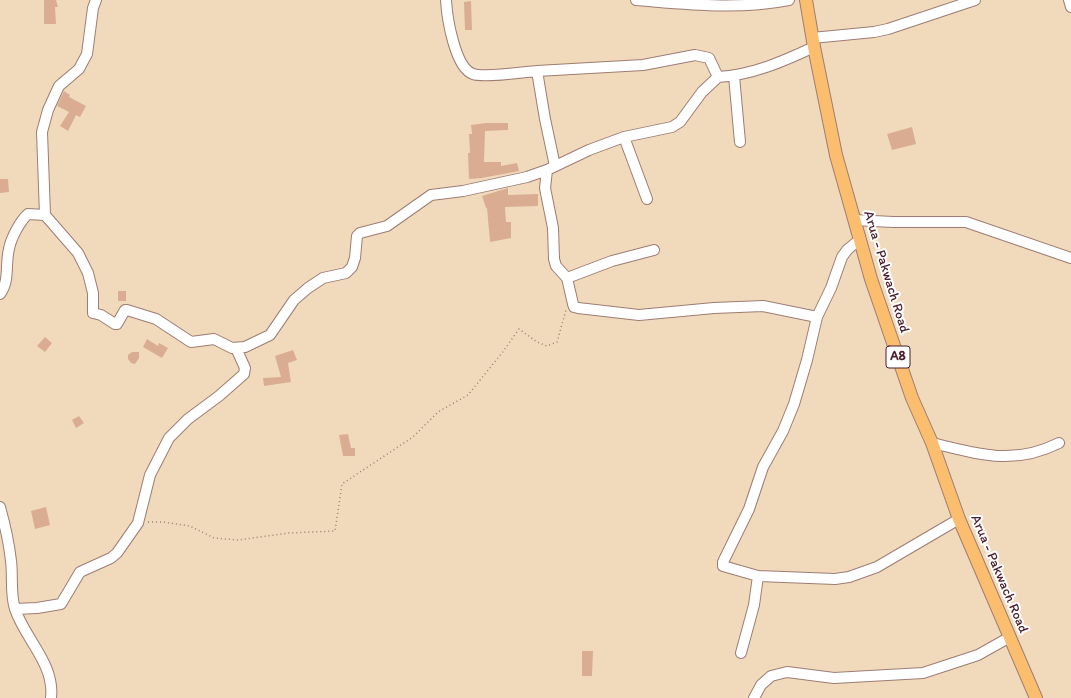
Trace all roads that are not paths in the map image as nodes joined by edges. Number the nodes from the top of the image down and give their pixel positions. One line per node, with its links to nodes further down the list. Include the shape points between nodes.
1 (96, 0): 17 (street, via 87,54 79,69 59,86 42,132)
2 (446, 0): 10 (street, via 457,57 464,69 474,75 486,76)
3 (636, 0): 4 (street, via 693,6)
4 (789, 0)
5 (806, 0): 9 (main road, Arua - Pakwach Road / A8)
6 (975, 0): 9 (street, via 881,30)
7 (1069, 0): 8 (street)
8 (1071, 7)
9 (813, 43): 11 (street, via 773,65); 18 (main road, Arua - Pakwach Road / A8, via 836,155)
10 (537, 71): 12 (street, via 643,65 695,55 709,58); 15 (street)
11 (734, 76): 12 (street); 14 (street)
12 (718, 78): 13 (street, via 702,92 677,124)
13 (624, 137): 15 (street); 16 (street)
14 (740, 142)
15 (551, 168): 22 (street, via 545,188 553,228 554,259 556,266); 25 (street, via 527,177 431,195 387,226 360,233 357,236 352,267 346,273 323,278 314,284 294,300 270,335 245,347)
16 (648, 199)
17 (45, 215): 23 (street, via 28,214 19,226 9,248 6,280); 25 (street, via 78,253 88,273 93,293 93,313 117,324 124,310 127,310 156,319 187,340 196,342 214,339)
18 (854, 220): 19 (main road, Arua - Pakwach Road / A8); 21 (street, via 966,222)
19 (860, 240): 24 (street, via 842,257); 27 (main road, Arua - Pakwach Road / A8, via 910,391)
20 (654, 250): 22 (street, via 612,261)
21 (1071, 258)
22 (567, 278): 24 (street, via 574,307 578,308 639,316 763,306)
23 (0, 294)
24 (817, 317): 30 (street, via 794,404 783,431 763,467 749,509 723,562 725,567)
25 (236, 348): 31 (street, via 246,368 244,374 188,419 169,438 150,475 138,523 117,553 80,572 61,604)
26 (1059, 443): 27 (street, via 1035,454 1003,457)
27 (932, 444): 29 (main road, Arua - Pakwach Road / A8)
28 (0, 507): 31 (street, via 8,540)
29 (959, 519): 30 (street, via 877,567 849,577 836,579); 32 (main road, Arua - Pakwach Road / A8)
30 (758, 576): 33 (street, via 754,605)
31 (15, 609): 34 (street, via 45,665 52,689)
32 (1010, 637): 35 (street, via 978,655 923,673 834,678 787,672 771,676 761,685); 36 (main road, Arua - Pakwach Road / A8)
33 (741, 652)
34 (50, 698)
35 (754, 698)
36 (1036, 698)

